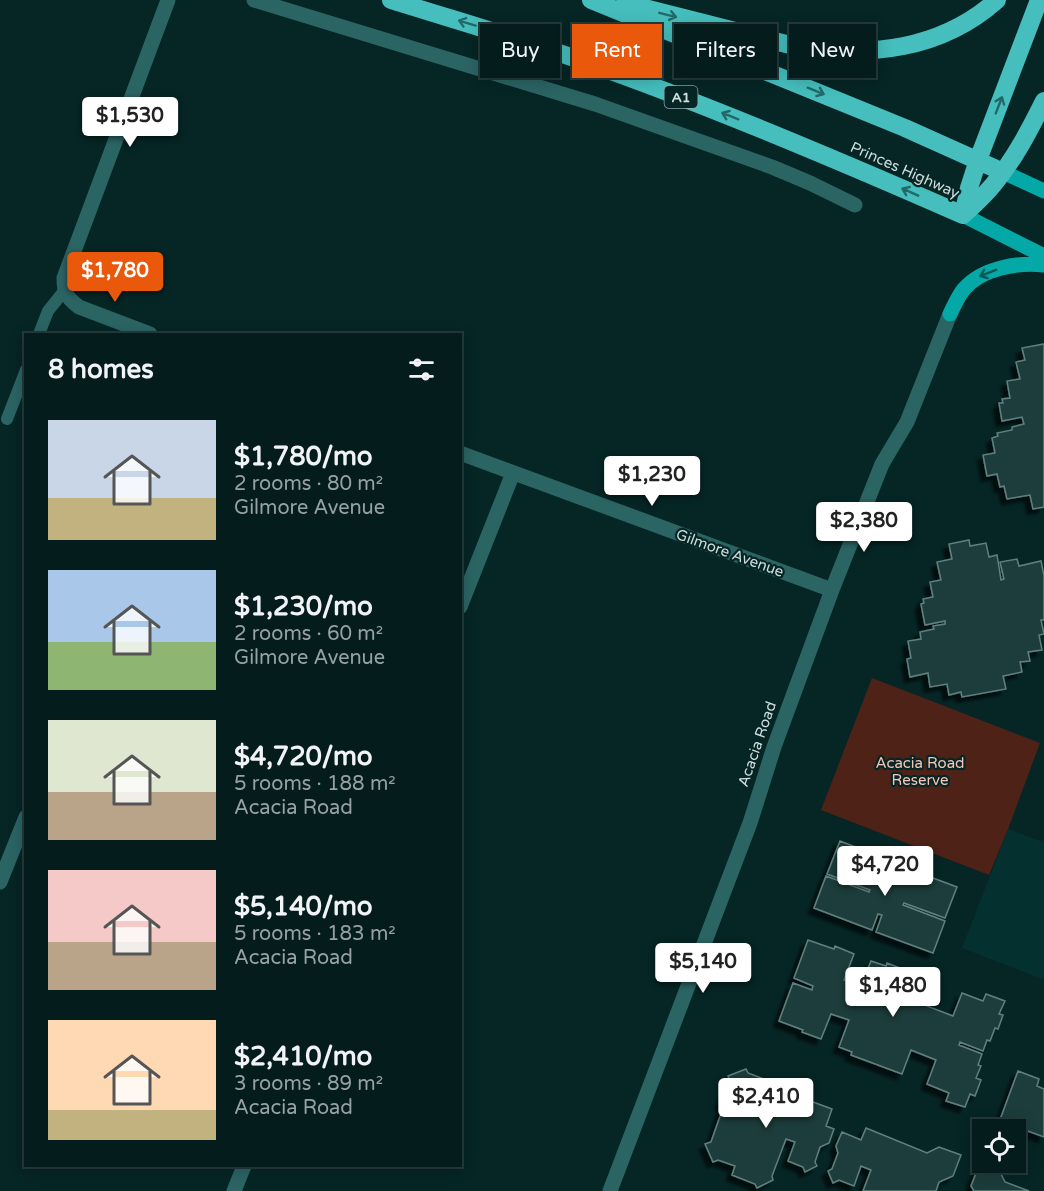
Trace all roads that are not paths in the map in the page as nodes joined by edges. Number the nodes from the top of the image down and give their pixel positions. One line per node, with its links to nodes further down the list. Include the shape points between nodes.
1 (168, 0): 16 (street, via 67,267)
2 (254, 0): 12 (street, via 595,104 772,167)
3 (391, 0): 13 (highway, Princes Highway / A1, one-way to 3, via 674,94)
4 (591, 0): 9 (highway, one-way to 9)
5 (612, 0): 6 (highway, one-way to 6, via 798,47 855,52 902,48 933,39 960,27)
6 (998, 0)
7 (1040, 0): 9 (highway, one-way to 7)
8 (1044, 101): 10 (highway)
9 (978, 160): 10 (highway); 13 (highway)
10 (1003, 172): 11 (main road); 13 (highway, Princes Highway)
11 (1044, 192)
12 (855, 206)
13 (963, 215): 14 (main road)
14 (1044, 256)
15 (1044, 265): 17 (main road, one-way to 17, via 1011,267 981,275 962,291)
16 (64, 291): 18 (lane, via 48,311); 19 (street, via 79,307)
17 (950, 314): 24 (street, Acacia Road, via 907,422 875,480)
18 (39, 333)
19 (147, 333)
20 (24, 375): 21 (lane)
21 (7, 419)
22 (462, 454): 23 (street, Gilmore Avenue)
23 (513, 473): 24 (street, Gilmore Avenue); 25 (street)
24 (831, 590): 30 (street, Acacia Road, via 750,823)
25 (462, 602)
26 (24, 822): 27 (street)
27 (0, 882)
28 (244, 1167): 29 (street)
29 (234, 1191)
30 (610, 1191)

